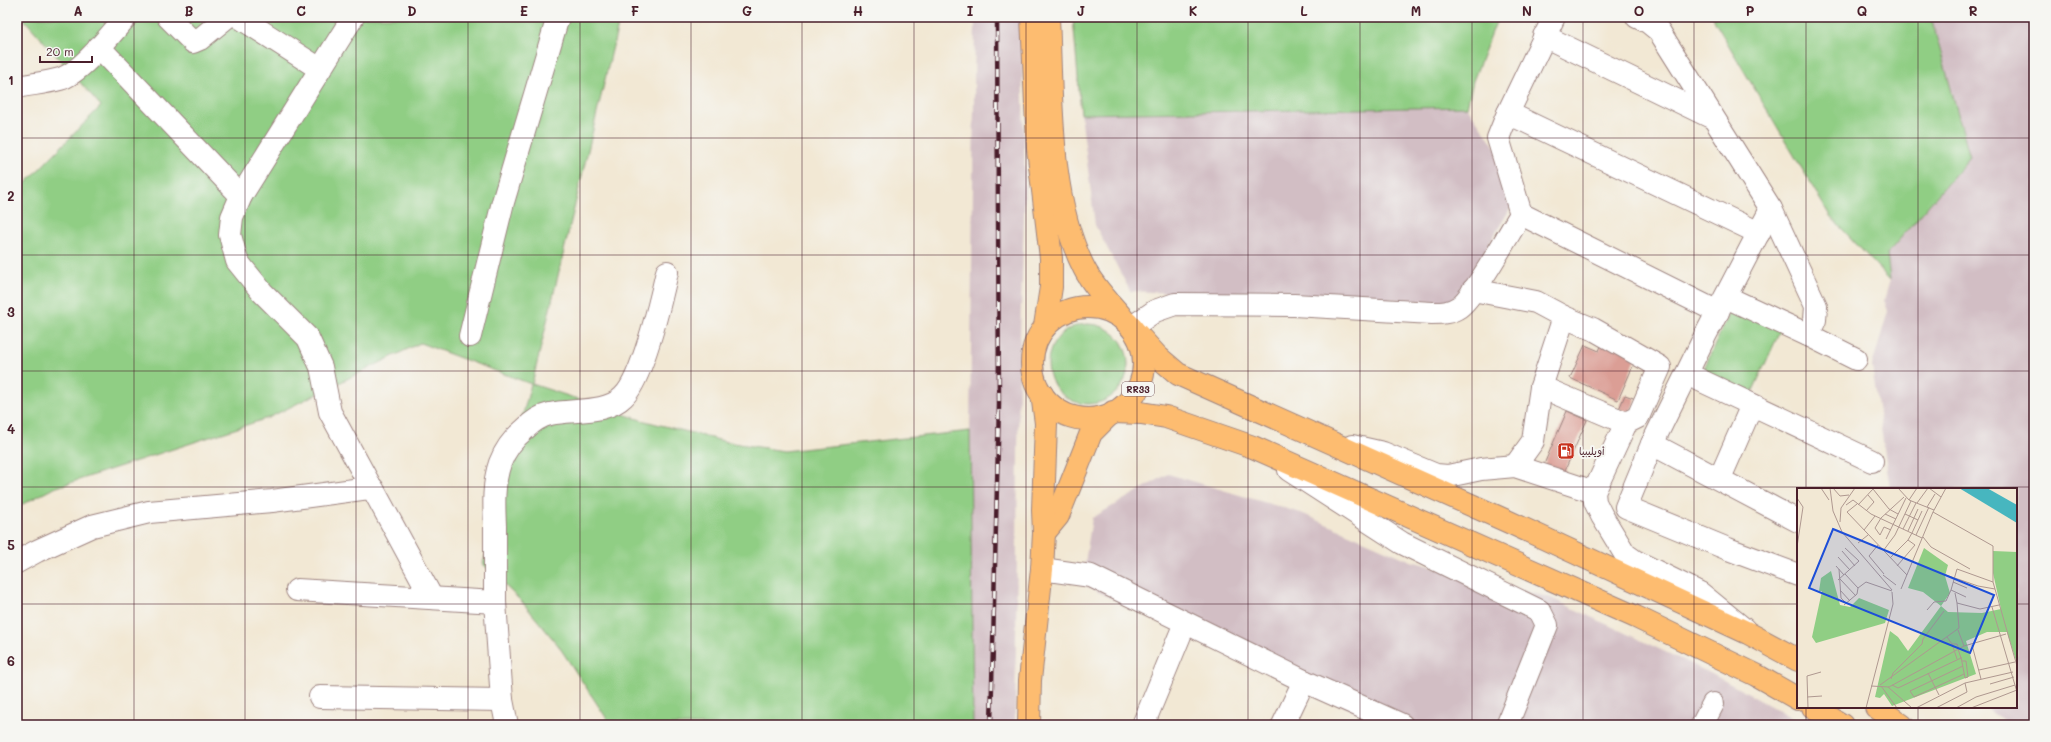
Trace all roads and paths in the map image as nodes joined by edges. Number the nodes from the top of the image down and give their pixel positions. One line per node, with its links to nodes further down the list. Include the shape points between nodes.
1 (126, 17): 11 (street)
2 (168, 17): 3 (street, via 193,42)
3 (226, 17)
4 (239, 17): 12 (street)
5 (353, 17): 12 (street)
6 (558, 17): 27 (street, via 503,202)
7 (1032, 17): 24 (main road, RR33, via 1038,148 1051,258 1051,287)
8 (1048, 17): 25 (main road, RR33, via 1054,149 1059,187 1073,241 1095,286)
9 (1637, 17): 15 (street, via 1659,31)
10 (1549, 26): 14 (street); 15 (street)
11 (99, 47): 13 (street, via 67,76); 16 (street)
12 (320, 69): 16 (street)
13 (17, 87)
14 (1508, 113): 18 (street, via 1498,138); 19 (street)
15 (1713, 118): 17 (street)
16 (241, 196): 41 (street, via 232,217 230,235 237,261 262,292 308,338 321,367 330,412)
17 (1771, 209): 19 (street); 26 (street, via 1816,306 1815,320)
18 (1521, 214): 21 (street); 22 (street)
19 (1759, 233): 22 (street)
20 (667, 272): 50 (street, via 639,368 624,397 613,404 591,409 546,414 520,432 511,442 500,463 494,488)
21 (1473, 290): 23 (street, via 1536,302); 25 (street, via 1460,306 1449,313 1294,305 1174,304 1155,311)
22 (1722, 305): 26 (street); 29 (street)
23 (1564, 317): 30 (street); 34 (street, via 1593,329 1660,367 1638,417)
24 (1045, 326): 25 (main road, RR33, via 1074,308 1091,306 1103,309); 31 (main road, RR33, via 1039,336 1032,360 1033,372)
25 (1131, 326): 33 (main road, RR33, via 1142,346 1144,372 1134,396); 35 (main road, via 1157,356 1178,374)
26 (1808, 335): 28 (street)
27 (470, 336)
28 (1856, 359)
29 (1688, 374): 32 (street); 36 (street)
30 (1541, 387): 34 (street); 39 (street, via 1533,441)
31 (1042, 394): 33 (main road, RR33, via 1052,406 1066,414 1080,418); 44 (main road, RR33, via 1046,423 1042,510)
32 (1752, 405): 38 (street); 40 (street)
33 (1111, 414): 37 (main road, via 1141,413 1166,417); 44 (main road, RR33, via 1091,433 1058,516)
34 (1626, 423): 42 (street)
35 (1330, 443): 39 (street, via 1383,453 1436,475 1448,476 1481,469); 52 (main road, via 1509,522)
36 (1652, 444): 40 (street); 47 (street, via 1626,507)
37 (1253, 447): 56 (main road, via 1636,617 1756,675); 66 (street, via 1402,543 1540,611 1547,625)
38 (1872, 461)
39 (1515, 466): 42 (street)
40 (1720, 478): 43 (street)
41 (372, 489): 45 (street, via 148,512 92,526); 49 (street)
42 (1594, 492): 52 (street, via 1595,502 1602,516 1625,554 1700,592)
43 (1797, 520)
44 (1044, 533): 46 (main road, RR33)
45 (17, 562)
46 (1042, 569): 51 (street, via 1090,576); 62 (main road, RR33, via 1030,680)
47 (1797, 575)
48 (297, 590): 49 (street)
49 (432, 598): 50 (street)
50 (495, 602): 57 (street)
51 (1185, 623): 54 (street); 63 (street)
52 (1748, 633): 53 (main road)
53 (1797, 659)
54 (1304, 681): 64 (street); 65 (street)
55 (320, 697): 57 (street)
56 (1797, 698)
57 (502, 700): 61 (street)
58 (1713, 704): 67 (street)
59 (1815, 708): 68 (main road)
60 (1877, 708): 69 (main road)
61 (507, 725)
62 (1029, 725)
63 (1143, 725)
64 (1283, 725)
65 (1402, 725)
66 (1507, 725)
67 (1702, 725)
68 (1842, 725)
69 (1902, 725)

